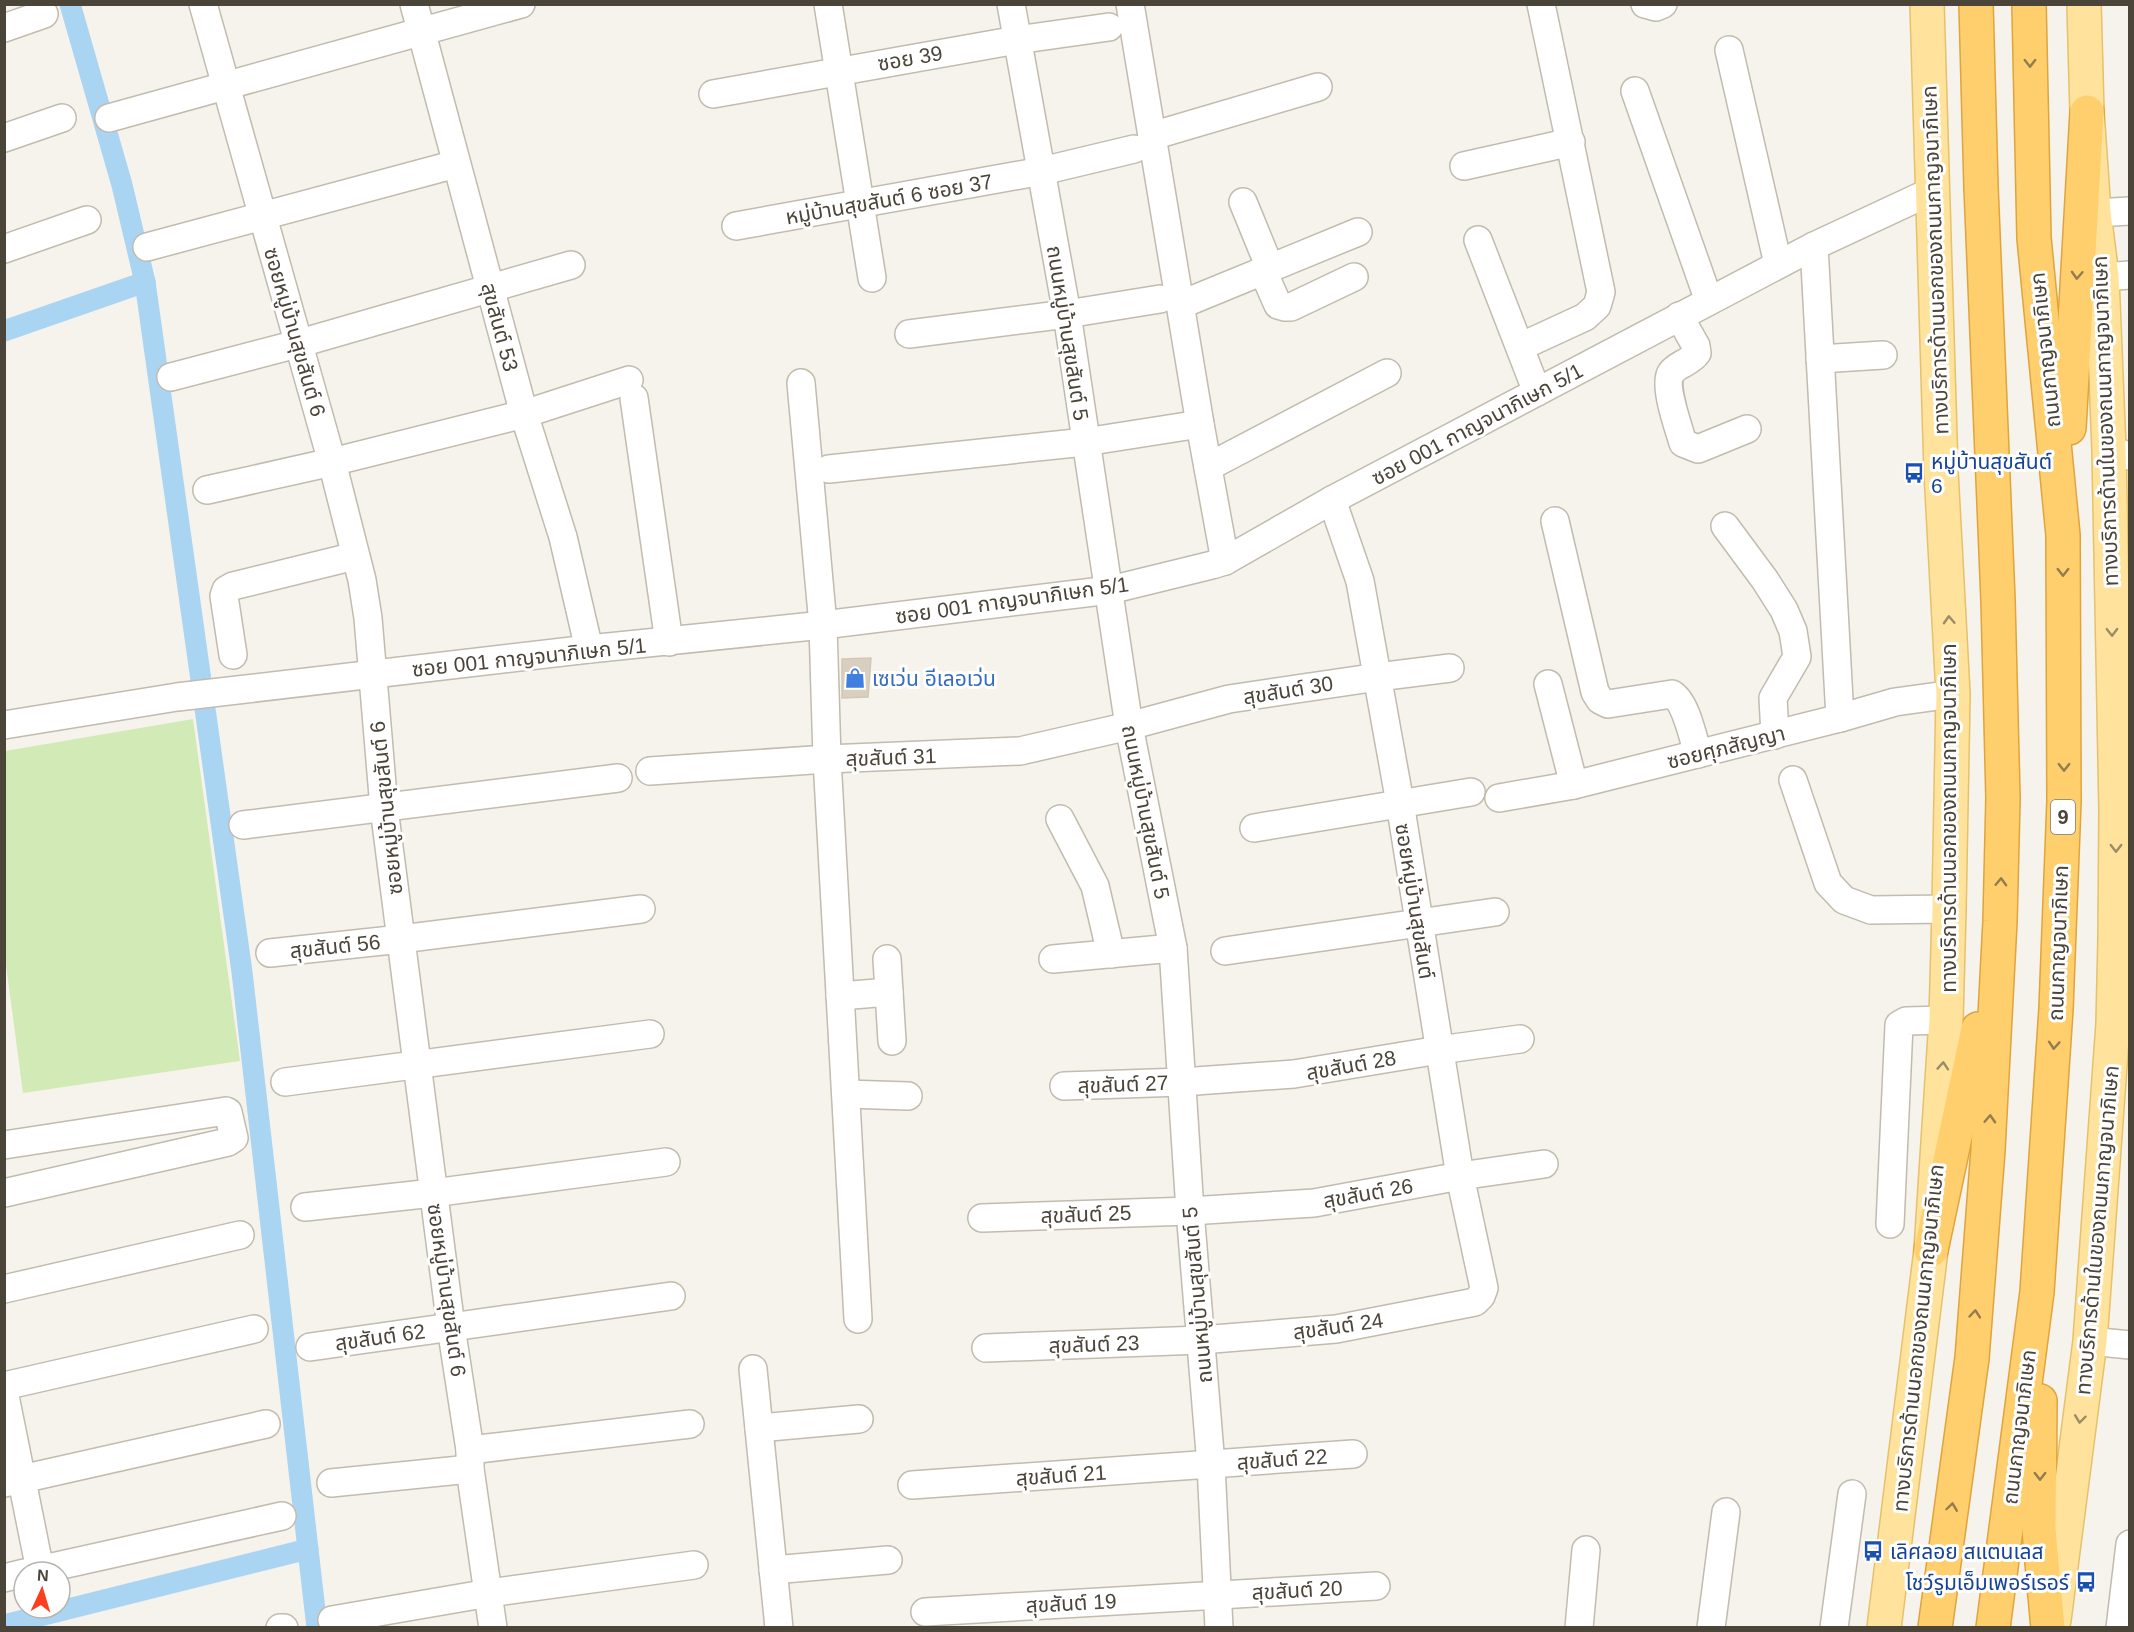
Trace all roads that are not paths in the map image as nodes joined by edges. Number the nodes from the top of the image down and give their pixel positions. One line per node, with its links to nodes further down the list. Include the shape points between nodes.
1 (203, 4): 21 (street, ซอยหมู่บ้านสุขสันต์ 6)
2 (414, 4): 17 (street, สุขสันต์ 53)
3 (521, 4): 17 (street)
4 (828, 4): 20 (street)
5 (1011, 4): 18 (street, ถนนหมู่บ้านสุขสันต์ 5)
6 (1130, 4): 30 (street)
7 (1541, 4): 29 (street)
8 (1645, 4): 9 (street)
9 (1663, 4)
10 (1976, 4): 115 (highway, one-way to 10, via 2003,798 1998,600)
11 (2028, 4): 79 (highway, ถนนกาญจนาภิเษก / 9, one-way to 79, via 2034,238)
12 (2084, 4): 25 (main road, ทางบริการด้านในของถนนกาญจนาภิเษก)
13 (44, 14): 16 (street)
14 (1925, 14): 34 (main road, ทางบริการด้านนอกของถนนกาญจนาภิเษก)
15 (1108, 27): 18 (street, ซอย 39)
16 (4, 28)
17 (421, 31): 21 (street); 31 (street, สุขสันต์ 53)
18 (1017, 40): 20 (street, ซอย 39); 33 (street, ถนนหมู่บ้านสุขสันต์ 5)
19 (1729, 50): 47 (street)
20 (840, 71): 24 (street, ซอย 39); 36 (street)
21 (226, 86): 27 (street); 39 (street, ซอยหมู่บ้านสุขสันต์ 6)
22 (1318, 87): 30 (street, หมู่บ้านสุขสันต์ 6 ซอย 37)
23 (1635, 91): 54 (street)
24 (713, 94)
25 (2087, 112): 38 (main road, ทางบริการด้านในของถนนกาญจนาภิเษก); 79 (highway, one-way to 79)
26 (62, 118): 28 (street)
27 (109, 118)
28 (4, 138)
29 (1571, 142): 32 (street); 60 (street, via 1601,292 1597,306 1585,317)
30 (1143, 143): 33 (street, หมู่บ้านสุขสันต์ 6 ซอย 37); 55 (street)
31 (456, 164): 39 (street); 53 (street, สุขสันต์ 53)
32 (1464, 166)
33 (1042, 171): 36 (street, หมู่บ้านสุขสันต์ 6 ซอย 37); 56 (street, ถนนหมู่บ้านสุขสันต์ 5)
34 (1932, 191): 44 (street, ซอย 001 กาญจนาภิเษก 5/1); 92 (main road, ทางบริการด้านนอกของถนนกาญจนาภิเษก, one-way to 34)
35 (1243, 202): 49 (street)
36 (859, 204): 41 (street, หมู่บ้านสุขสันต์ 6 ซอย 37); 52 (street)
37 (2130, 211): 38 (street)
38 (2094, 213): 50 (main road, ทางบริการด้านในของถนนกาญจนาภิเษก)
39 (262, 214): 45 (street); 59 (street, ซอยหมู่บ้านสุขสันต์ 6)
40 (87, 220): 46 (street)
41 (736, 226)
42 (1358, 232): 49 (street)
43 (1478, 240): 60 (street)
44 (1814, 246): 47 (street, ซอย 001 กาญจนาภิเษก 5/1); 62 (street)
45 (147, 247)
46 (4, 249)
47 (1778, 264): 54 (street, ซอย 001 กาญจนาภิเษก 5/1)
48 (571, 265): 53 (street)
49 (1267, 270): 51 (street, via 1278,305 1285,307); 55 (street)
50 (2116, 276): 71 (main road, ทางบริการด้านในของถนนกาญจนาภิเษก)
51 (1353, 277)
52 (872, 278)
53 (490, 288): 59 (street); 67 (street, สุขสันต์ 53)
54 (1709, 301): 57 (street, ซอย 001 กาญจนาภิเษก 5/1)
55 (1170, 302): 56 (street); 68 (street)
56 (1067, 314): 58 (street); 70 (street, ถนนหมู่บ้านสุขสันต์ 5)
57 (1679, 316): 66 (street, ซอย 001 กาญจนาภิเษก 5/1); 69 (street, via 1697,353 1668,378 1683,443 1698,449)
58 (909, 334)
59 (297, 344): 64 (street); 72 (street, ซอยหมู่บ้านสุขสันต์ 6)
60 (1520, 347): 66 (street)
61 (1883, 355): 62 (street)
62 (1820, 359): 94 (street)
63 (1387, 374): 73 (street)
64 (171, 377)
65 (801, 383): 84 (street)
66 (1537, 392): 76 (street, ซอย 001 กาญจนาภิเษก 5/1)
67 (524, 414): 72 (street); 85 (street, via 631,389); 86 (street, สุขสันต์ 53, via 563,537)
68 (1200, 424): 70 (street); 73 (street)
69 (1747, 429)
70 (1085, 442): 74 (street); 82 (street, ถนนหมู่บ้านสุขสันต์ 5)
71 (2119, 453): 83 (main road, ทางบริการด้านในของถนนกาญจนาภิเษก)
72 (332, 462): 75 (street); 80 (street, ซอยหมู่บ้านสุขสันต์ 6)
73 (1208, 467): 81 (street)
74 (829, 469)
75 (207, 490)
76 (1332, 500): 81 (street, ซอย 001 กาญจนาภิเษก 5/1); 90 (street, ซอยหมู่บ้านสุขสันต์, via 1360,581)
77 (1555, 521): 98 (street, via 1600,700 1608,704 1672,694 1683,706)
78 (1725, 526): 97 (street, via 1765,580 1793,631 1797,657 1773,698)
79 (2063, 535): 152 (highway, ถนนกาญจนาภิเษก / 9, one-way to 152, via 2064,801 2056,1009)
80 (355, 556): 87 (street, via 226,590); 89 (street, ซอยหมู่บ้านสุขสันต์ 6, via 368,618)
81 (1225, 561): 82 (street, ซอย 001 กาญจนาภิเษก 5/1)
82 (1110, 590): 84 (street, ซอย 001 กาญจนาภิเษก 5/1); 96 (street, ถนนหมู่บ้านสุขสันต์ 5)
83 (2121, 597): 93 (main road, ทางบริการด้านในของถนนกาญจนาภิเษก, one-way to 93)
84 (823, 625): 85 (street, ซอย 001 กาญจนาภิเษก 5/1); 99 (street)
85 (669, 642): 86 (street, ซอย 001 กาญจนาภิเษก 5/1)
86 (589, 649): 89 (street, ซอย 001 กาญจนาภิเษก 5/1)
87 (233, 655)
88 (1450, 668): 90 (street, สุขสันต์ 30)
89 (372, 674): 95 (street, ซอย 001 กาญจนาภิเษก 5/1, via 177,696); 107 (street, ซอยหมู่บ้านสุขสันต์ 6)
90 (1378, 676): 96 (street, สุขสันต์ 30, via 1229,699); 106 (street, ซอยหมู่บ้านสุขสันต์)
91 (1548, 684): 103 (street)
92 (1953, 694): 94 (street, ซอยศุภสัญญา, via 1895,702); 113 (main road, ทางบริการด้านนอกของถนนกาญจนาภิเษก)
93 (2122, 696): 108 (main road, ทางบริการด้านในของถนนกาญจนาภิเษก)
94 (1840, 718): 97 (street, ซอยศุภสัญญา)
95 (4, 725)
96 (1129, 726): 99 (street, สุขสันต์ 31, via 1020,751); 119 (street, ถนนหมู่บ้านสุขสันต์ 5)
97 (1775, 735): 98 (street, ซอยศุภสัญญา)
98 (1698, 754): 103 (street, ซอยศุภสัญญา)
99 (827, 759): 100 (street, สุขสันต์ 31); 126 (street)
100 (650, 771)
101 (618, 778): 107 (street)
102 (1793, 780): 113 (street, via 1828,883 1844,900 1870,910)
103 (1574, 785): 105 (street, ซอยศุภสัญญา)
104 (1471, 792): 106 (street)
105 (1499, 798)
106 (1400, 803): 111 (street); 116 (street, ซอยหมู่บ้านสุขสันต์)
107 (384, 808): 110 (street); 117 (street, ซอยหมู่บ้านสุขสันต์ 6)
108 (2123, 809): 118 (main road, ทางบริการด้านในของถนนกาญจนาภิเษก, one-way to 118)
109 (1060, 819): 122 (street, via 1095,886)
110 (243, 825)
111 (1254, 828)
112 (641, 909): 117 (street, สุขสันต์ 56)
113 (1950, 909): 127 (main road, ทางบริการด้านนอกของถนนกาญจนาภิเษก)
114 (1495, 912): 116 (street)
115 (2000, 921): 150 (highway); 198 (highway, one-way to 115, via 1972,1358)
116 (1419, 924): 120 (street); 131 (street, ซอยหมู่บ้านสุขสันต์)
117 (401, 939): 121 (street, สุขสันต์ 56); 132 (street, ซอยหมู่บ้านสุขสันต์ 6)
118 (2122, 941): 133 (main road, ทางบริการด้านในของถนนกาญจนาภิเษก)
119 (1173, 948): 122 (street); 135 (street, ถนนหมู่บ้านสุขสันต์ 5)
120 (1225, 951)
121 (270, 953)
122 (1111, 954): 124 (street)
123 (887, 959): 125 (street)
124 (1053, 959)
125 (889, 992): 126 (street); 130 (street)
126 (840, 996): 137 (street)
127 (1946, 1020): 148 (street, via 1906,1021 1899,1025); 150 (main road, ทางบริการด้านนอกของถนนกาญจนาภิเษก, one-way to 127)
128 (650, 1034): 132 (street)
129 (1520, 1039): 131 (street, สุขสันต์ 28)
130 (892, 1041)
131 (1439, 1050): 135 (street, สุขสันต์ 28, via 1294,1074); 142 (street, ซอยหมู่บ้านสุขสันต์)
132 (417, 1065): 134 (street); 144 (street, ซอยหมู่บ้านสุขสันต์ 6)
133 (2120, 1069): 159 (main road, ทางบริการด้านในของถนนกาญจนาภิเษก)
134 (285, 1082)
135 (1182, 1082): 136 (street, สุขสันต์ 27); 146 (street, ถนนหมู่บ้านสุขสันต์ 5)
136 (1064, 1086)
137 (846, 1094): 138 (street); 155 (street)
138 (908, 1096)
139 (4, 1145): 143 (street, via 226,1111 234,1138)
140 (666, 1162): 144 (street)
141 (1544, 1164): 142 (street, สุขสันต์ 26)
142 (1460, 1176): 146 (street, สุขสันต์ 26, via 1314,1203); 154 (street, ซอยหมู่บ้านสุขสันต์, via 1484,1287)
143 (4, 1193)
144 (433, 1193): 145 (street); 156 (street, ซอยหมู่บ้านสุขสันต์ 6)
145 (305, 1207)
146 (1190, 1211): 147 (street, สุขสันต์ 25); 158 (street, ถนนหมู่บ้านสุขสันต์ 5)
147 (982, 1218)
148 (1890, 1224)
149 (240, 1235): 151 (street)
150 (1931, 1251): 197 (main road, ทางบริการด้านนอกของถนนกาญจนาภิเษก)
151 (4, 1288)
152 (2037, 1292): 199 (highway, ถนนกาญจนาภิเษก / 9); 200 (highway, one-way to 200, via 2041,1376 2039,1530)
153 (671, 1296): 156 (street, สุขสันต์ 62)
154 (1475, 1302): 158 (street, สุขสันต์ 24, via 1336,1329)
155 (858, 1319)
156 (451, 1327): 161 (street, สุขสันต์ 62); 171 (street, ซอยหมู่บ้านสุขสันต์ 6)
157 (254, 1329): 164 (street)
158 (1201, 1340): 162 (street, สุขสันต์ 23); 172 (street, ถนนหมู่บ้านสุขสันต์ 5)
159 (2090, 1341): 160 (street); 201 (main road, ทางบริการด้านในของถนนกาญจนาภิเษก, one-way to 201)
160 (2130, 1345)
161 (310, 1347)
162 (986, 1348)
163 (753, 1369): 169 (street)
164 (4, 1386)
165 (4, 1391): 173 (street)
166 (859, 1419): 169 (street)
167 (266, 1424): 173 (street)
168 (690, 1424): 171 (street)
169 (759, 1428): 185 (street)
170 (1353, 1454): 172 (street, สุขสันต์ 22)
171 (470, 1460): 174 (street); 187 (street, ซอยหมู่บ้านสุขสันต์ 6)
172 (1211, 1465): 175 (street, สุขสันต์ 21); 188 (street, ถนนหมู่บ้านสุขสันต์ 5)
173 (13, 1481): 181 (street)
174 (331, 1484)
175 (912, 1485)
176 (1852, 1494): 196 (street)
177 (1726, 1512): 195 (street)
178 (282, 1516): 183 (street)
179 (2130, 1544): 202 (street)
180 (1586, 1550): 194 (street)
181 (29, 1560)
182 (888, 1560): 185 (street)
183 (72, 1563)
184 (694, 1564): 187 (street)
185 (773, 1570): 192 (street)
186 (1376, 1586): 188 (street, สุขสันต์ 20)
187 (489, 1593): 190 (street); 191 (street, ซอยหมู่บ้านสุขสันต์ 6)
188 (1217, 1595): 189 (street, สุขสันต์ 19); 193 (street, ถนนหมู่บ้านสุขสันต์ 5)
189 (925, 1612)
190 (332, 1620)
191 (493, 1628)
192 (779, 1628)
193 (1219, 1628)
194 (1579, 1628)
195 (1711, 1628)
196 (1834, 1628)
197 (1884, 1628)
198 (1935, 1628)
199 (1993, 1628)
200 (2048, 1628)
201 (2053, 1628)
202 (2120, 1628)

